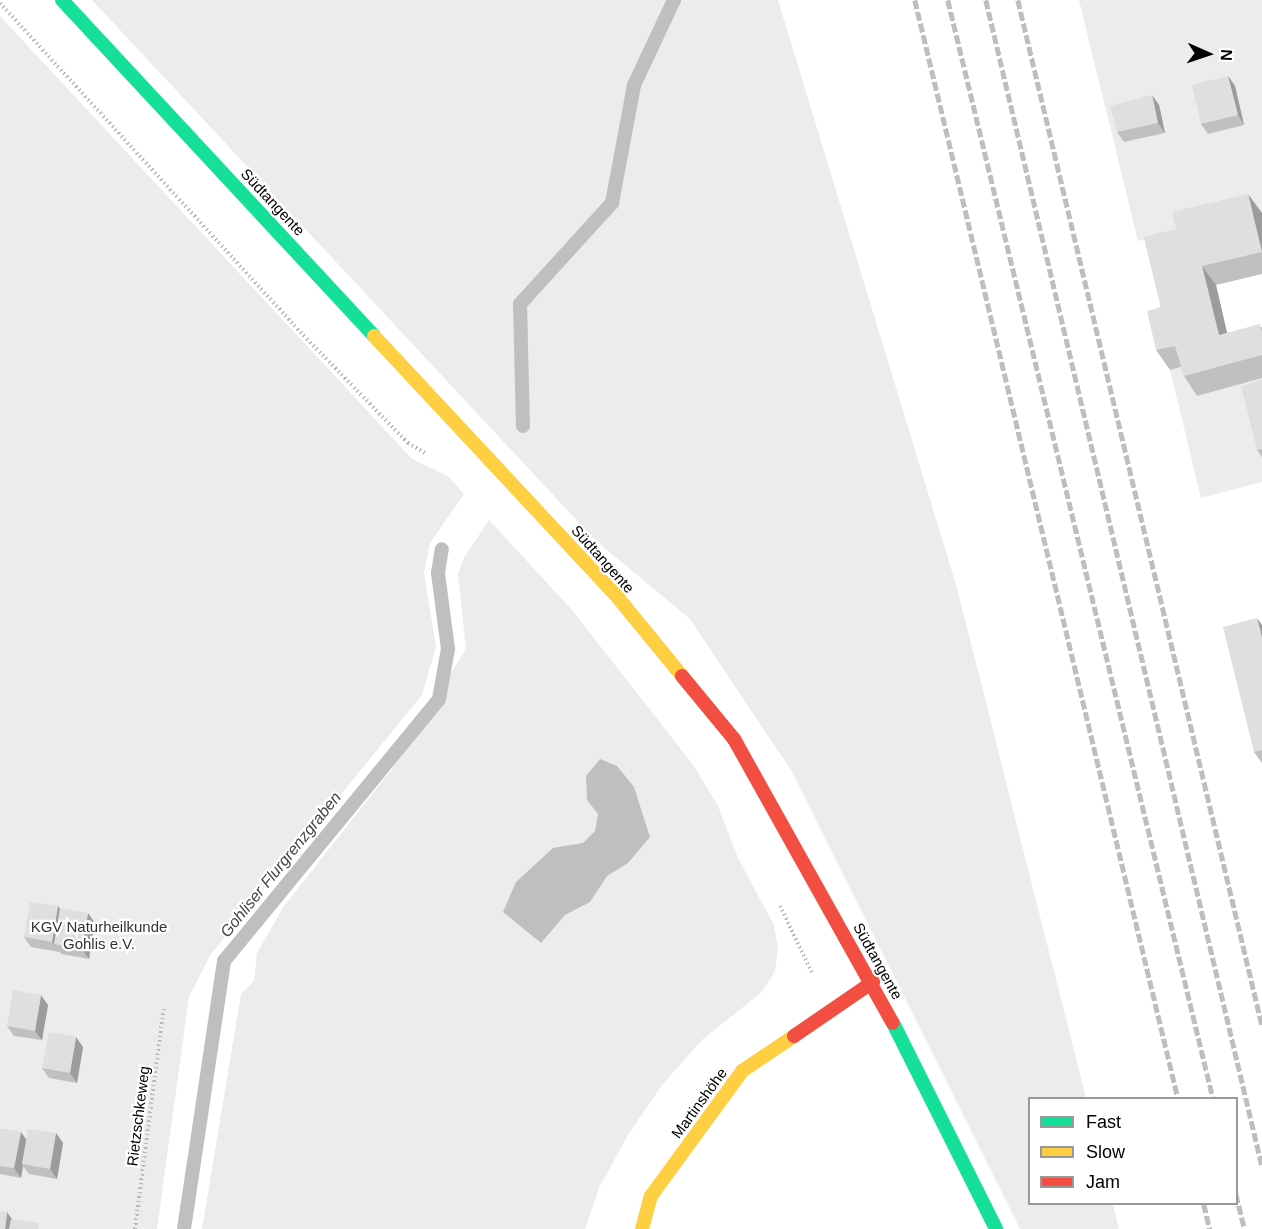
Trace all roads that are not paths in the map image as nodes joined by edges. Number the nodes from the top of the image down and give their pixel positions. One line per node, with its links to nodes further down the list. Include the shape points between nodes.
1 (62, 0): 2 (street, Südtangente, via 619,599 734,739)
2 (873, 982): 3 (street, Martinshöhe, via 742,1071 651,1196); 4 (street, Südtangente)
3 (642, 1229)
4 (996, 1229)

